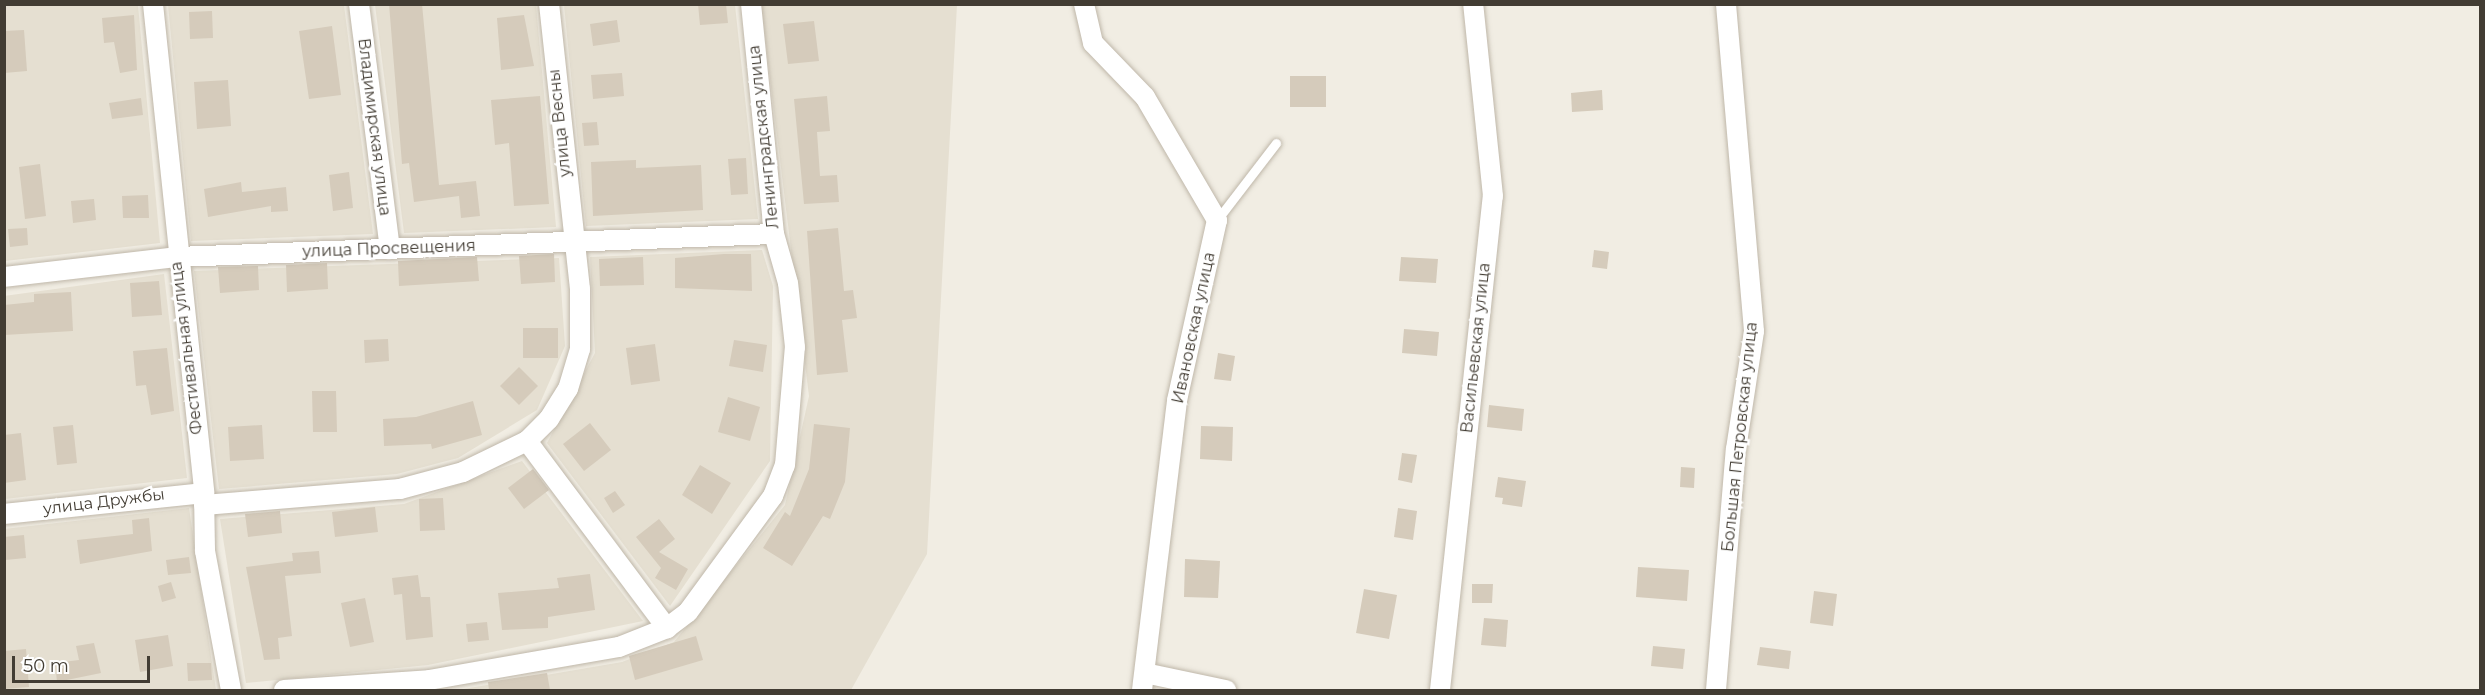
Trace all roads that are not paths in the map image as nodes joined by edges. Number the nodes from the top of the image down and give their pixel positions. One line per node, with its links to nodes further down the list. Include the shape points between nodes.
1 (153, 4): 13 (street, Фестивальная улица)
2 (358, 4): 12 (street, Владимирская улица)
3 (549, 4): 11 (street, улица Весны)
4 (751, 4): 10 (street, Ленинградская улица)
5 (1084, 4): 9 (street, via 1093,44 1145,97)
6 (1473, 4): 23 (street, Васильевская улица, via 1493,196)
7 (1726, 4): 24 (street, Большая Петровская улица, via 1754,331 1736,448)
8 (1276, 143): 9 (lane)
9 (1217, 220): 19 (street, Ивановская улица, via 1177,401)
10 (774, 234): 11 (street, улица Просвещения); 18 (street, Ленинградская улица, via 788,283 795,347 785,465 773,496 688,612)
11 (572, 242): 12 (street, улица Просвещения); 15 (street, улица Весны, via 580,348 568,389)
12 (390, 249): 13 (street, улица Просвещения)
13 (177, 257): 14 (street, улица Просвещения); 16 (street, Фестивальная улица)
14 (4, 277)
15 (527, 441): 16 (street, улица Дружбы, via 463,472 400,489); 18 (street)
16 (204, 499): 17 (street, улица Дружбы); 20 (street, Фестивальная улица, via 205,551)
17 (4, 514)
18 (668, 628): 21 (street, Ленинградская улица, via 619,647 429,680)
19 (1144, 682): 22 (street)
20 (231, 690)
21 (284, 690)
22 (1226, 690)
23 (1440, 690)
24 (1716, 690)

